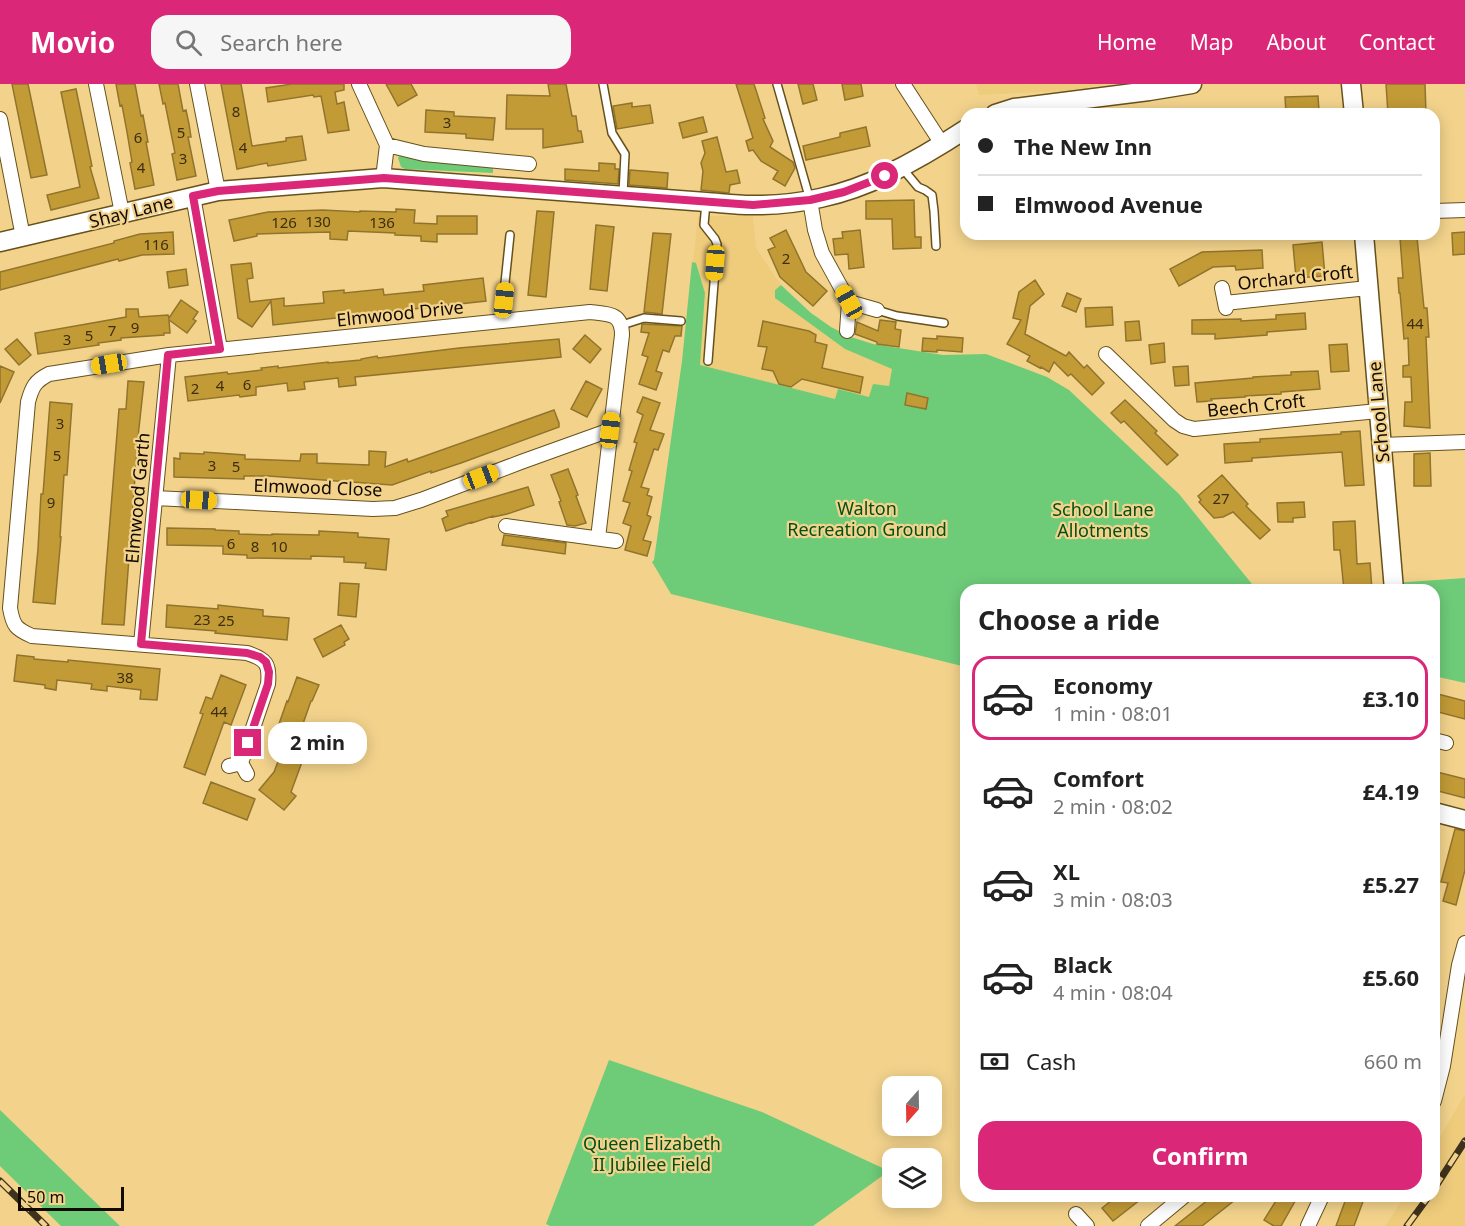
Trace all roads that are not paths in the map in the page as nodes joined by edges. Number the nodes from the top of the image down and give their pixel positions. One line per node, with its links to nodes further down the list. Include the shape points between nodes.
1 (96, 84): 25 (street)
2 (197, 84): 18 (street)
3 (359, 84): 14 (street)
4 (603, 84): 20 (lane, via 612,133 625,154)
5 (777, 84): 21 (lane)
6 (903, 84): 13 (street)
7 (1191, 84): 9 (main road)
8 (1352, 84): 10 (main road)
9 (1014, 108)
10 (1354, 108)
11 (0, 119): 27 (street)
12 (960, 133): 13 (main road, Shay Lane)
13 (942, 144): 16 (main road, Shay Lane)
14 (387, 145): 15 (street, via 424,154); 17 (street)
15 (529, 164)
16 (901, 167): 21 (main road, Shay Lane, via 857,188); 30 (lane, via 918,187 932,195)
17 (384, 178): 18 (main road, Shay Lane); 20 (main road, Shay Lane)
18 (218, 191): 19 (main road, Shay Lane)
19 (193, 196): 25 (main road, Shay Lane); 40 (street)
20 (623, 196): 22 (main road, Shay Lane)
21 (810, 200): 22 (main road, Shay Lane, via 753,205); 33 (street, via 822,253)
22 (706, 202): 43 (lane, via 704,225 717,244)
23 (1465, 210): 24 (street)
24 (1440, 211)
25 (122, 213): 27 (main road, Shay Lane)
26 (510, 235): 35 (lane)
27 (23, 237): 29 (main road, Shay Lane)
28 (1364, 240): 32 (main road, School Lane)
29 (0, 242)
30 (936, 246)
31 (1222, 288): 32 (street, Orchard Croft, via 1226,305)
32 (1368, 288): 44 (main road, School Lane)
33 (849, 302): 34 (street); 39 (street)
34 (877, 310): 37 (lane)
35 (501, 321): 38 (street, Elmwood Drive, via 590,312 610,315); 40 (street, Elmwood Drive)
36 (681, 321): 38 (lane, via 644,318)
37 (944, 323)
38 (622, 325): 45 (street)
39 (847, 331)
40 (220, 349): 42 (street, Elmwood Drive)
41 (1106, 354): 44 (street, Beech Croft, via 1128,367 1174,420 1194,429)
42 (168, 355): 48 (street, Elmwood Garth); 53 (street, Elmwood Drive, via 49,374 39,380 28,402 12,621 32,636)
43 (708, 361)
44 (1378, 411): 47 (main road, School Lane)
45 (610, 430): 48 (street, Elmwood Close, via 395,508); 50 (street)
46 (1465, 442): 47 (street)
47 (1381, 444): 52 (main road, School Lane)
48 (155, 498): 53 (street, Elmwood Garth)
49 (506, 526): 50 (street)
50 (598, 538): 51 (street)
51 (616, 540)
52 (1393, 584)
53 (141, 644): 54 (street, via 247,653 266,662 268,684)
54 (239, 768)
55 (1440, 814): 56 (main road)
56 (1465, 820)
57 (1465, 943): 58 (street)
58 (1440, 1078)
59 (1177, 1202): 63 (street)
60 (1319, 1202): 64 (street)
61 (1076, 1214): 62 (street)
62 (1086, 1226)
63 (1148, 1226)
64 (1308, 1226)

